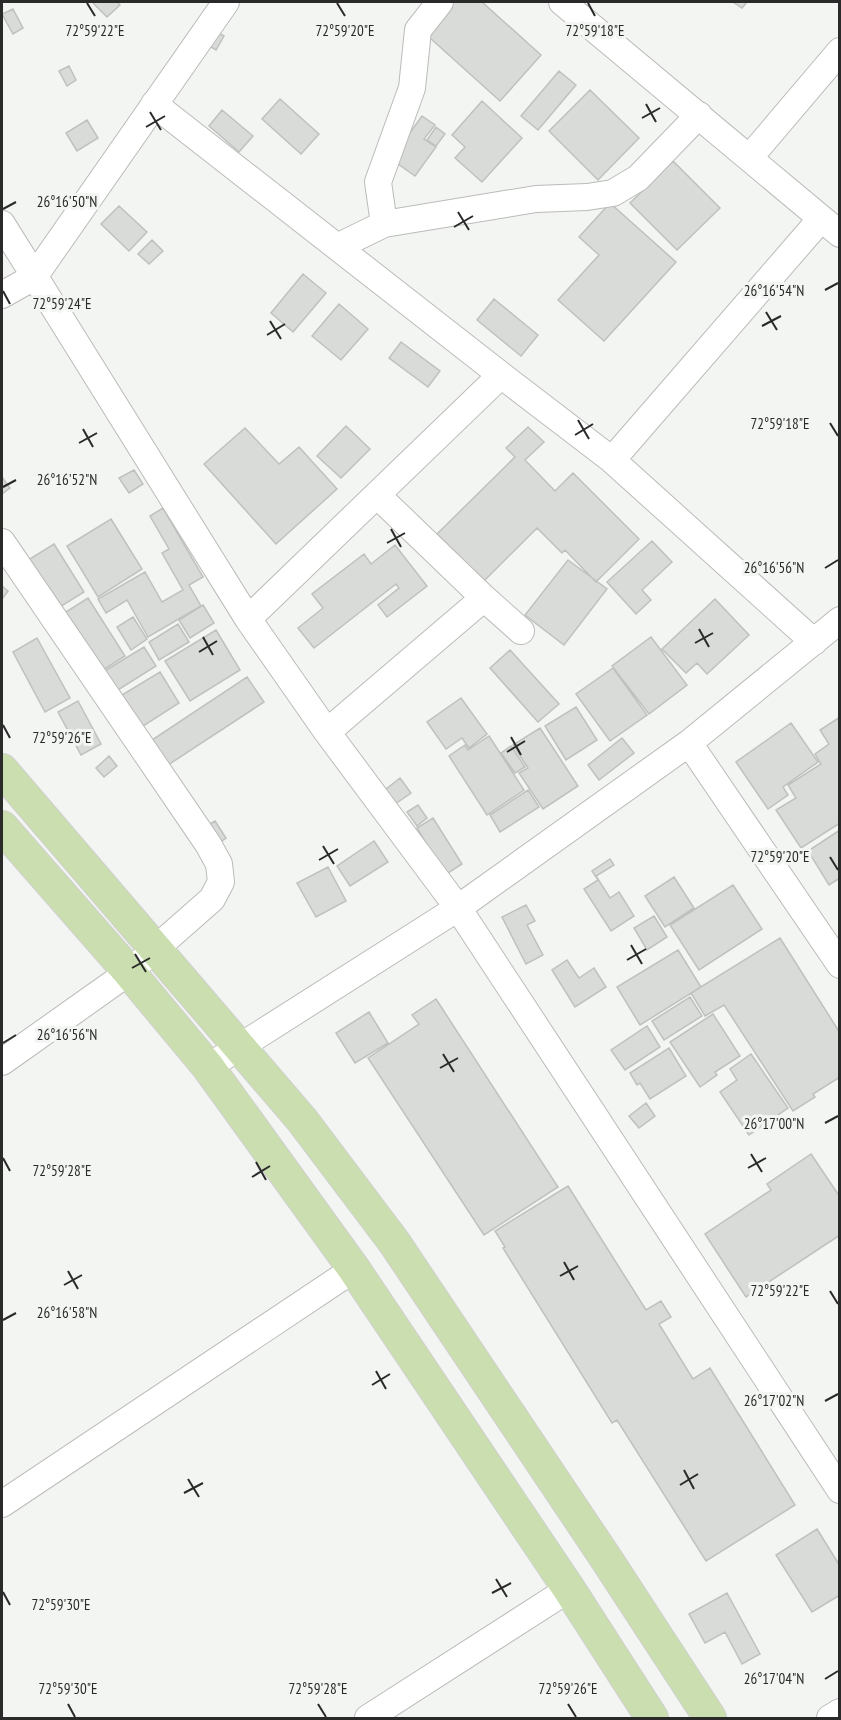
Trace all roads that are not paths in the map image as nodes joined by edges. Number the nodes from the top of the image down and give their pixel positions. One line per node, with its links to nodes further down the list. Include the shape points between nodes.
1 (226, 2): 5 (street)
2 (440, 2): 9 (street, via 418,30 412,88 378,182)
3 (562, 2): 6 (street)
4 (840, 51): 7 (street)
5 (154, 104): 11 (street); 12 (street)
6 (699, 115): 7 (street); 9 (street, via 638,178 613,193 536,199)
7 (750, 158): 10 (street)
8 (2, 224): 12 (street)
9 (384, 224): 11 (street)
10 (830, 227): 15 (street)
11 (337, 247): 14 (street)
12 (34, 277): 13 (street); 19 (street)
13 (2, 296)
14 (501, 375): 15 (street); 16 (street)
15 (612, 460): 22 (street)
16 (377, 495): 18 (street); 19 (street)
17 (2, 542): 28 (street, via 219,864 221,882 212,899)
18 (484, 598): 21 (street); 23 (street)
19 (248, 619): 23 (street)
20 (840, 620): 22 (street)
21 (521, 631)
22 (814, 642): 24 (street)
23 (327, 732): 27 (street)
24 (689, 743): 27 (street); 29 (street)
25 (2, 770): 28 (main road)
26 (2, 827): 30 (main road)
27 (458, 908): 31 (street); 35 (street)
28 (155, 948): 30 (street); 31 (main road)
29 (840, 965)
30 (129, 972): 32 (street); 33 (main road)
31 (238, 1046): 33 (street); 41 (main road, via 302,1120 394,1242)
32 (2, 1062)
33 (208, 1067): 34 (main road)
34 (354, 1269): 36 (street); 37 (main road)
35 (840, 1490)
36 (2, 1504)
37 (569, 1589): 39 (street); 40 (main road)
38 (840, 1712): 42 (street)
39 (368, 1719)
40 (652, 1719)
41 (710, 1719)
42 (830, 1719)

